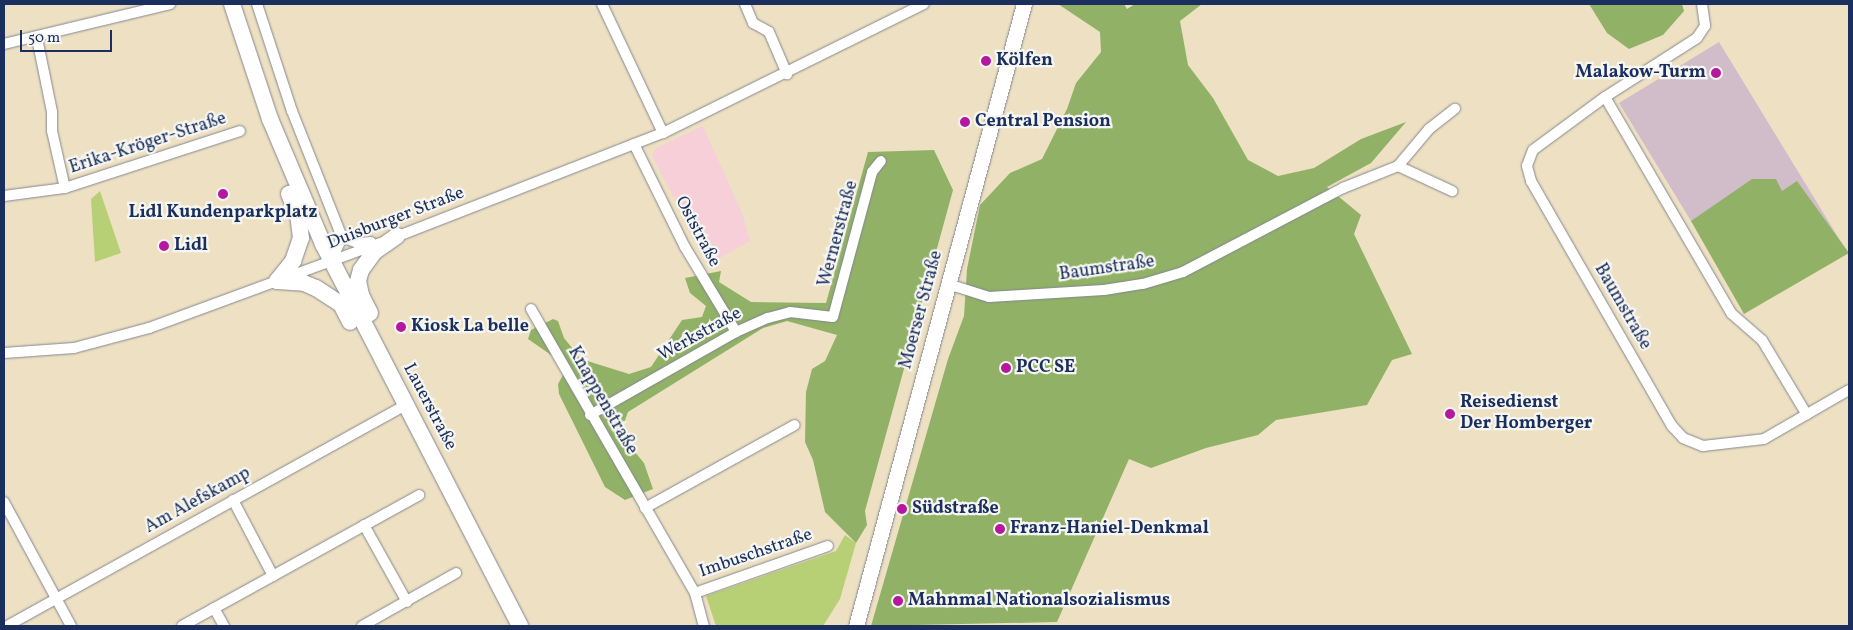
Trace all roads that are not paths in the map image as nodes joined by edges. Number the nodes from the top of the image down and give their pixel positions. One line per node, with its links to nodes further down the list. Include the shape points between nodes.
1 (170, 4): 9 (street)
2 (232, 4): 17 (main road, Lauerstraße)
3 (257, 4): 24 (street, via 292,111)
4 (602, 4): 15 (street)
5 (744, 4): 11 (street, via 753,24 769,32)
6 (924, 4): 11 (street, Duisburger Straße)
7 (1024, 4): 27 (main road, Moerser Straße)
8 (1702, 4): 12 (street, Baumstraße, via 1704,26 1697,38)
9 (37, 38): 10 (street); 20 (street, Erika-Kröger-Straße)
10 (4, 44)
11 (787, 74): 15 (street, Duisburger Straße)
12 (1604, 97): 35 (street, via 1732,314 1762,340); 35 (street, Baumstraße, via 1533,150 1527,166 1531,181 1672,426 1683,438 1703,446 1764,439)
13 (1455, 109): 19 (street, Baumstraße, via 1429,129)
14 (240, 131): 20 (street, Erika-Kröger-Straße)
15 (663, 133): 16 (street, Duisburger Straße)
16 (634, 144): 23 (street, Duisburger Straße); 30 (street, Oststraße, via 686,248)
17 (281, 145): 25 (main road, Lauerstraße); 26 (main road, via 277,164 298,215 301,238 293,261)
18 (881, 161): 29 (street, Wernerstraße, via 872,172)
19 (1398, 166): 21 (street); 27 (street, Baumstraße, via 1343,188 1183,272 1143,284 989,298)
20 (65, 188): 22 (street, Erika-Kröger-Straße)
21 (1452, 191)
22 (4, 196)
23 (397, 236): 24 (street, via 364,244); 25 (street, Duisburger Straße); 32 (main road, via 367,259 358,282 361,295 394,360)
24 (342, 237): 25 (street)
25 (331, 262): 26 (street, Duisburger Straße); 32 (main road, Lauerstraße)
26 (277, 281): 31 (street, Duisburger Straße, via 150,328 74,348); 32 (main road, via 304,283 334,298 377,369)
27 (948, 284): 59 (main road, Moerser Straße)
28 (531, 309): 36 (street, Knappenstraße)
29 (833, 317): 30 (street, Werkstraße, via 790,312)
30 (736, 332): 36 (street, Werkstraße)
31 (4, 353)
32 (390, 374): 34 (main road, Lauerstraße)
33 (1849, 390): 35 (street, Baumstraße)
34 (406, 405): 39 (street, Am Alefskamp); 44 (main road, Lauerstraße)
35 (1807, 414)
36 (590, 415): 41 (street, Knappenstraße)
37 (795, 425): 41 (street)
38 (419, 495): 42 (street)
39 (233, 500): 46 (street); 48 (street, Am Alefskamp)
40 (4, 502): 48 (street)
41 (645, 508): 47 (street, Knappenstraße)
42 (364, 525): 46 (street); 49 (street)
43 (828, 546): 47 (street, Imbuschstraße)
44 (494, 570): 56 (main road, Lauerstraße); 57 (main road, Lauerstraße)
45 (456, 573): 49 (street)
46 (273, 576): 50 (street)
47 (694, 592): 58 (street, Knappenstraße)
48 (56, 599): 51 (street, Am Alefskamp); 52 (street)
49 (406, 602): 55 (street)
50 (214, 608): 53 (street); 54 (street)
51 (7, 626)
52 (71, 626)
53 (182, 626)
54 (224, 626)
55 (362, 626)
56 (520, 626)
57 (533, 626)
58 (704, 626)
59 (856, 626)

